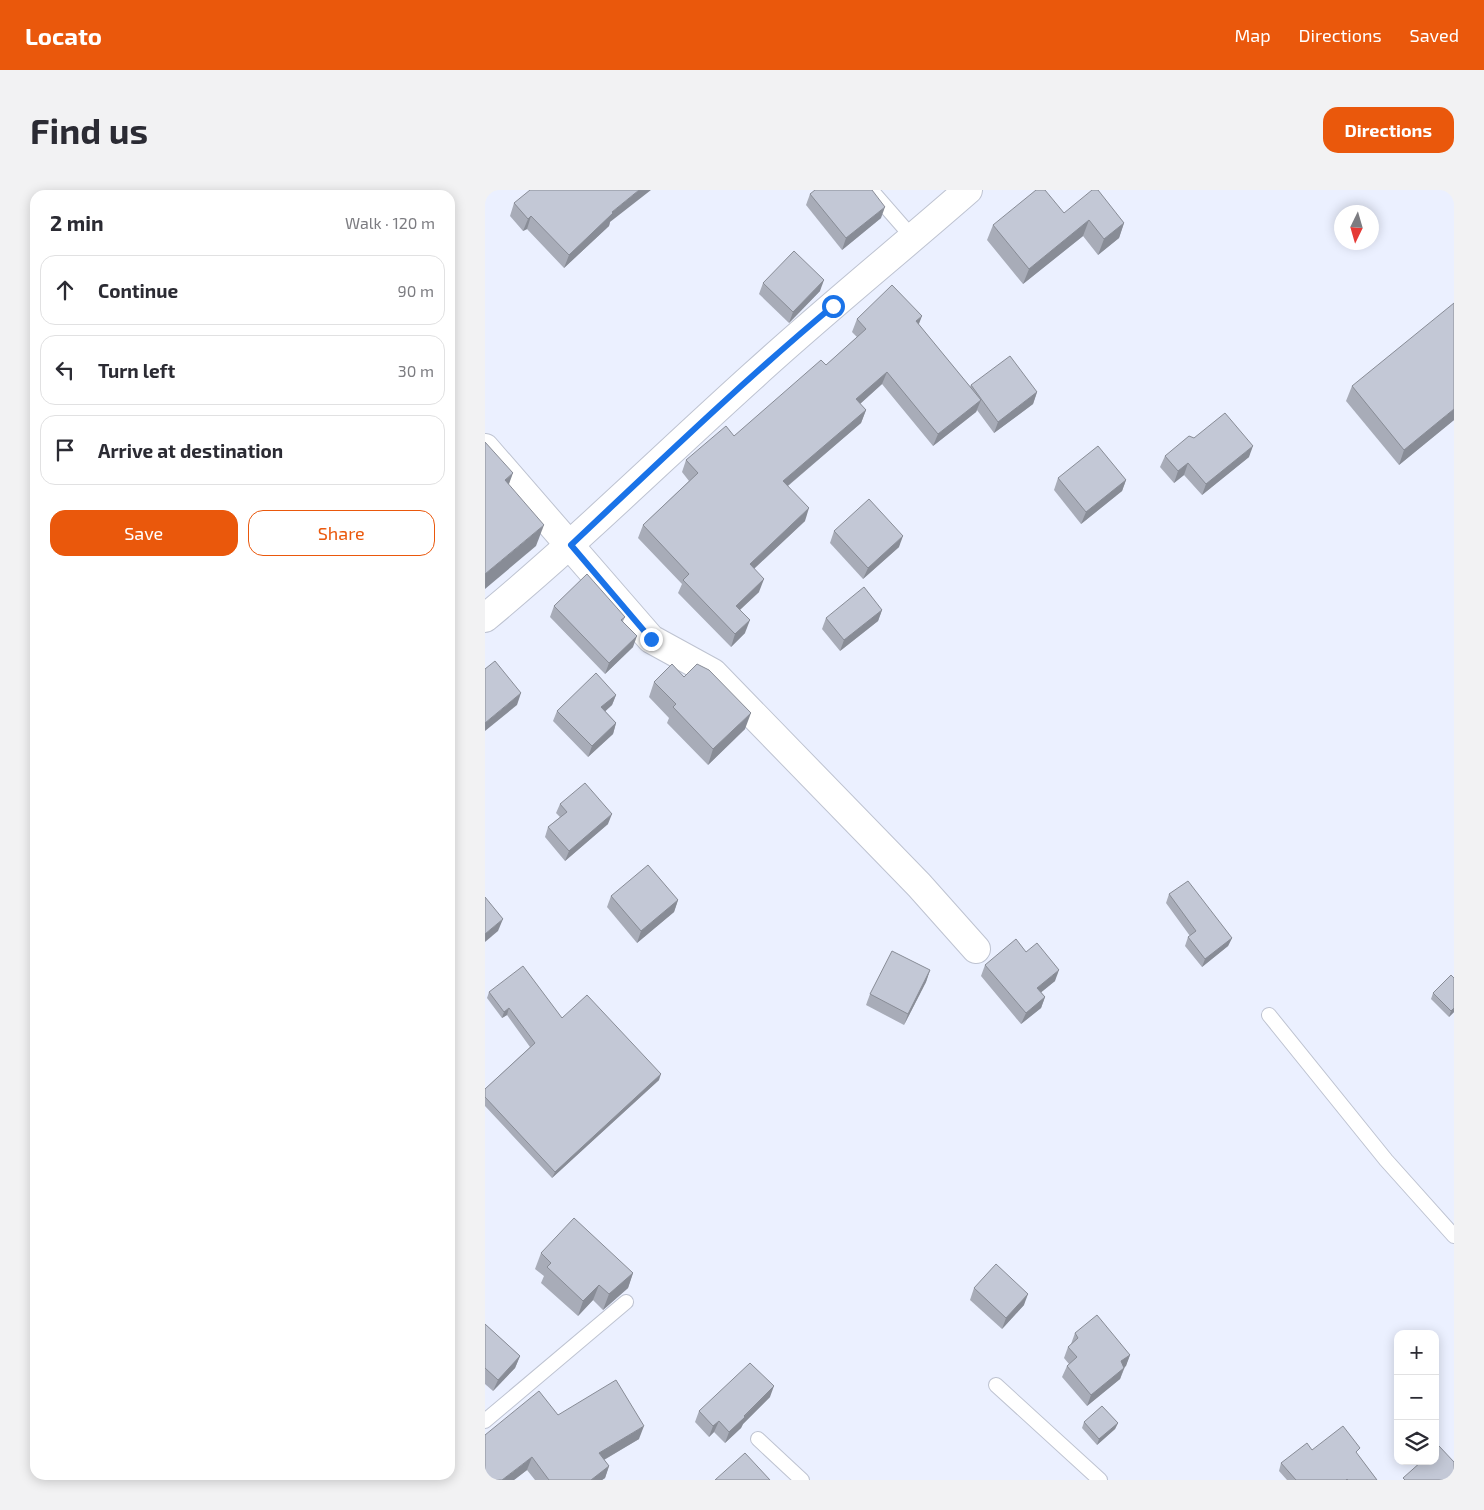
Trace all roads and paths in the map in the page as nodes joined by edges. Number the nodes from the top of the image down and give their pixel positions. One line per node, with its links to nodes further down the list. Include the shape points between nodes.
1 (871, 190): 3 (lane)
2 (968, 190): 3 (street)
3 (913, 238): 5 (street, via 790,342)
4 (485, 448): 5 (street)
5 (571, 545): 6 (street); 7 (street, via 651,639 713,674 919,885)
6 (485, 618)
7 (976, 949)
8 (1269, 1015): 9 (lane, via 1386,1160)
9 (1454, 1236)
10 (626, 1302): 12 (lane)
11 (996, 1385): 15 (lane)
12 (485, 1421)
13 (758, 1439): 14 (lane)
14 (802, 1480)
15 (1100, 1480)

